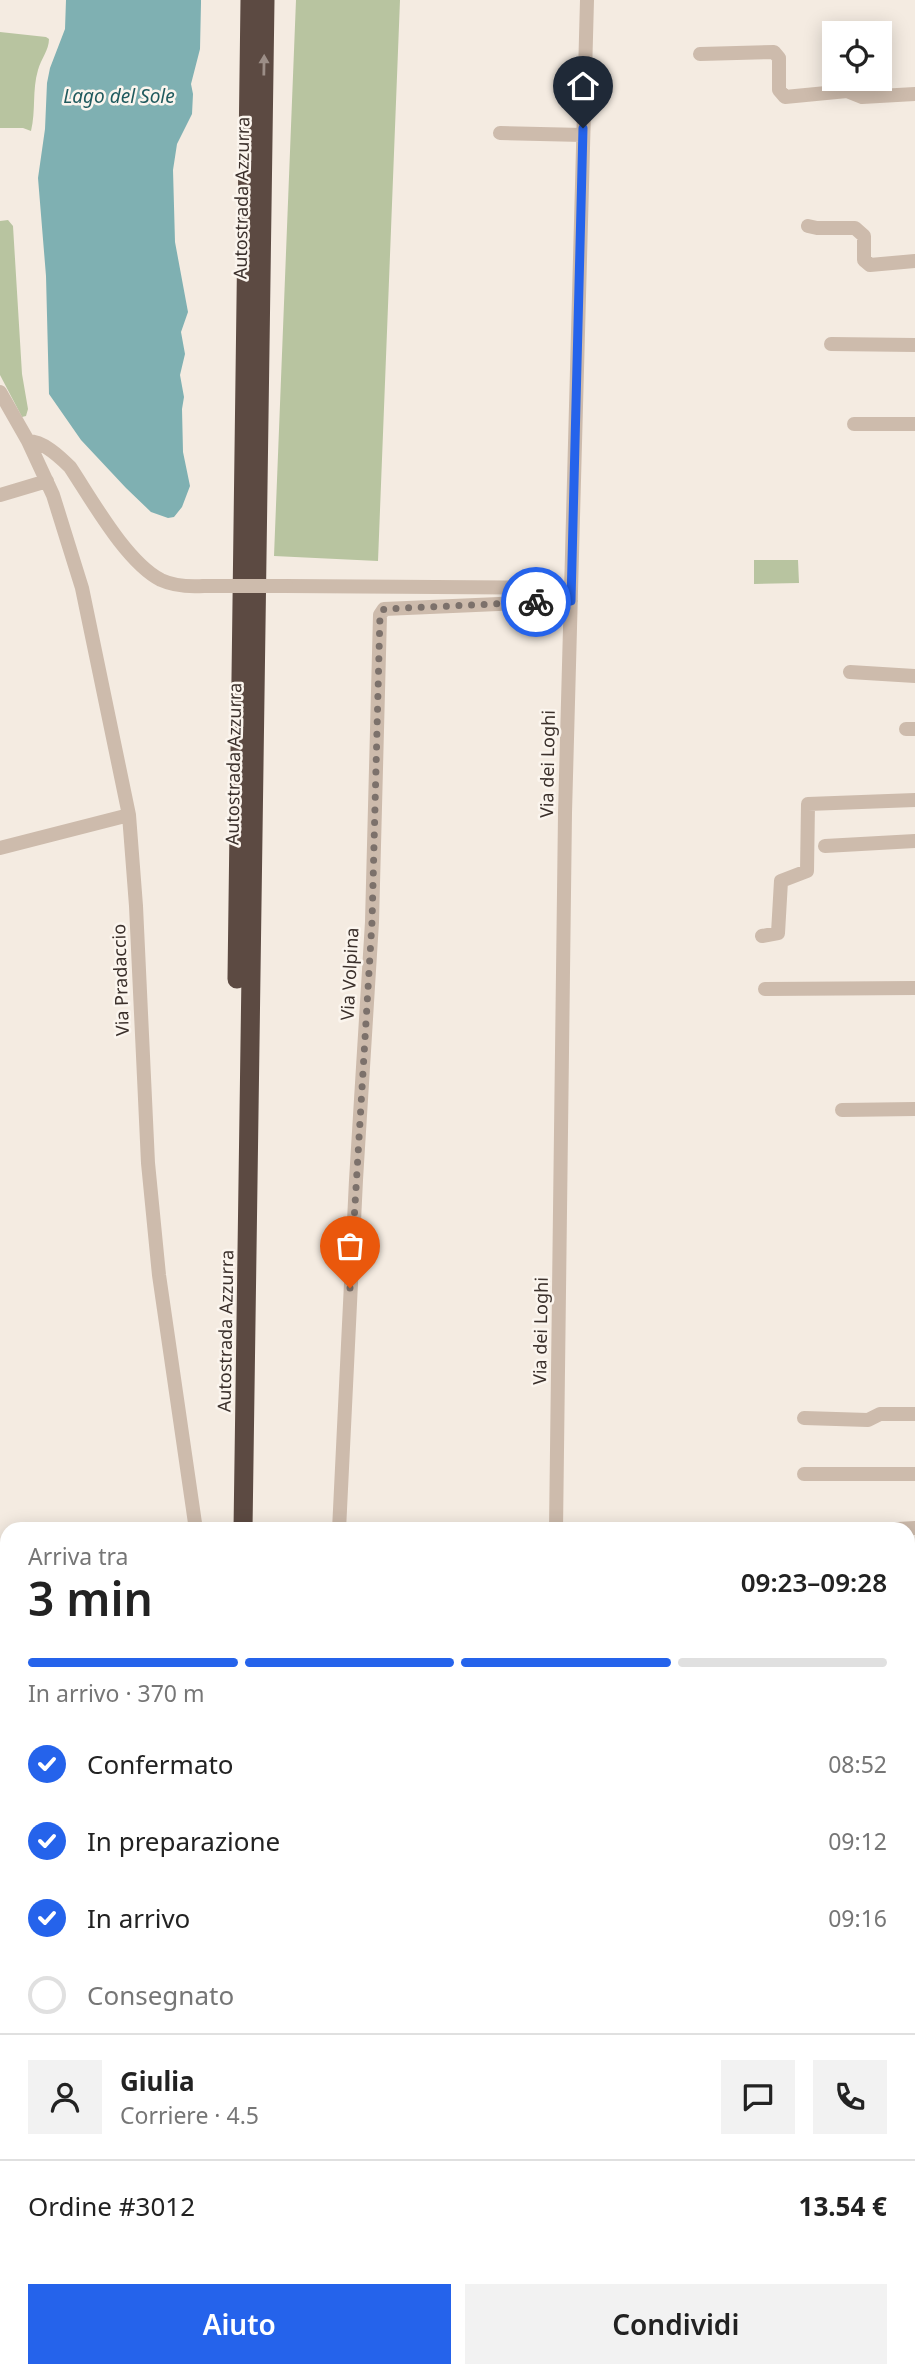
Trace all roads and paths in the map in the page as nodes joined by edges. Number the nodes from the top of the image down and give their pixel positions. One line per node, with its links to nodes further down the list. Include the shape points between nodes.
1 (250, 0): 37 (highway, Autostrada Azzurra)
2 (265, 0): 38 (highway, Autostrada Azzurra, one-way to 2)
3 (587, 0): 7 (street, Via dei Loghi)
4 (700, 54): 5 (street, via 776,53 779,90 785,97 847,91 862,97)
5 (915, 94)
6 (500, 133): 7 (street)
7 (583, 135): 18 (street, Via dei Loghi)
8 (808, 226): 9 (street, via 855,228 864,236 864,260 870,265)
9 (915, 261)
10 (831, 344): 11 (street)
11 (915, 345)
12 (0, 392): 15 (street, Via Pradaccio)
13 (855, 424): 14 (street)
14 (915, 424)
15 (28, 441): 16 (street, Via Pradaccio); 18 (street, bridge, via 61,458 121,542 163,581 185,587)
16 (47, 481): 17 (street); 22 (street, Via Pradaccio, via 82,589)
17 (0, 495)
18 (571, 594): 39 (street, Via Volpina, via 384,609 380,615 372,922); 40 (street, Via dei Loghi)
19 (850, 672): 20 (street)
20 (915, 676)
21 (915, 800): 26 (street, via 808,804 807,871 781,881 778,933)
22 (129, 815): 25 (street); 36 (street, Via Pradaccio, via 148,1163)
23 (915, 841): 24 (street)
24 (825, 846)
25 (0, 848)
26 (762, 936)
27 (915, 988): 28 (street)
28 (765, 989)
29 (915, 1109): 30 (street)
30 (842, 1110)
31 (915, 1414): 32 (street, via 880,1414 868,1420)
32 (804, 1418)
33 (804, 1474): 34 (street)
34 (915, 1476): 35 (street, via 885,1478)
35 (885, 1487)
36 (195, 1522)
37 (230, 1522)
38 (243, 1522)
39 (339, 1522)
40 (556, 1522)
41 (810, 2378): 42 (street)
42 (815, 2378)

